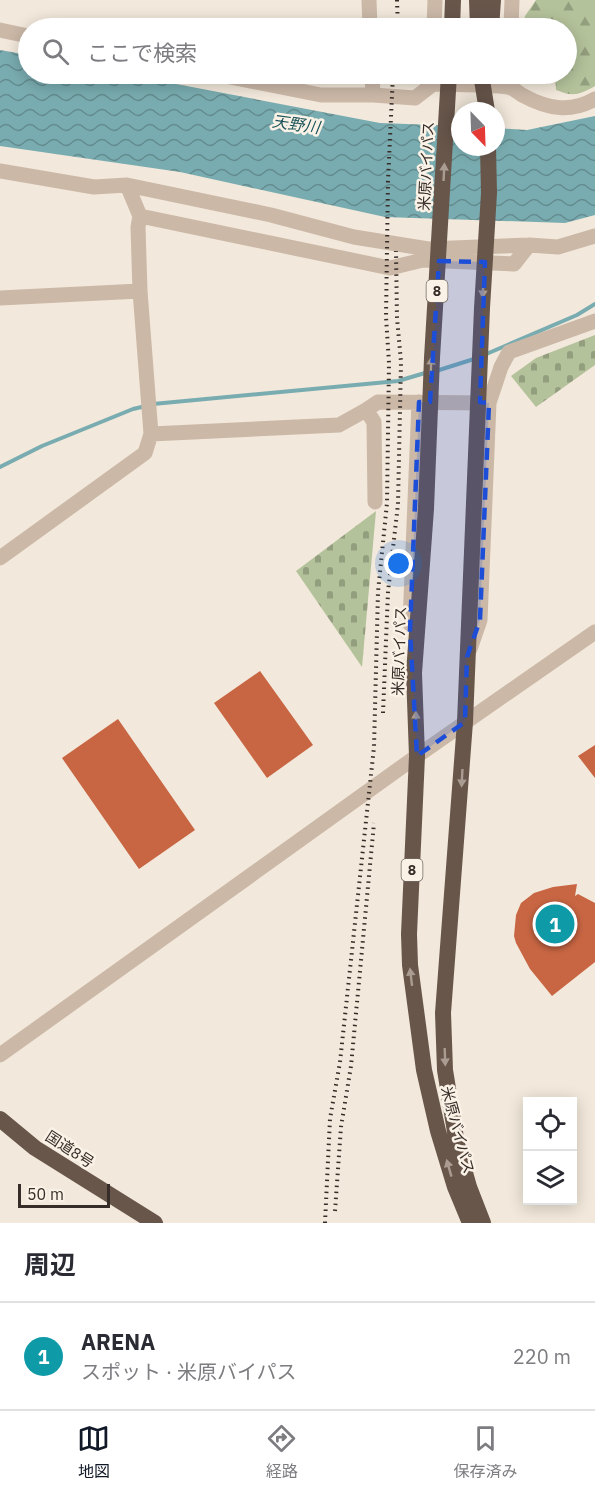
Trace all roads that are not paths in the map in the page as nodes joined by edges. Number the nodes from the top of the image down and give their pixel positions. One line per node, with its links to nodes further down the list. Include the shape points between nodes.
1 (369, 0): 7 (street)
2 (435, 0): 8 (street)
3 (453, 0): 9 (highway)
4 (477, 0): 10 (highway)
5 (493, 0): 11 (highway)
6 (512, 0): 12 (street)
7 (370, 18)
8 (434, 18)
9 (452, 18)
10 (478, 18)
11 (492, 18)
12 (511, 18)
13 (0, 30): 14 (street)
14 (18, 34)
15 (265, 84): 22 (street, via 321,95)
16 (372, 84): 22 (street)
17 (428, 84): 22 (street, via 415,98)
18 (448, 84): 43 (highway, 米原バイパス / 8, one-way to 18)
19 (483, 84): 24 (highway)
20 (489, 84): 25 (highway)
21 (515, 84): 23 (street, via 523,95 560,109 572,109)
22 (373, 95)
23 (595, 99)
24 (486, 102)
25 (488, 102)
26 (488, 156): 42 (highway, 米原バイパス, one-way to 42)
27 (0, 171): 28 (street, via 94,187)
28 (128, 185): 29 (street); 31 (street, via 354,237 428,249)
29 (140, 216): 31 (street, via 390,268 423,260 514,264); 32 (street)
30 (595, 236): 31 (street, via 558,247)
31 (529, 245)
32 (140, 291): 33 (street); 38 (street)
33 (0, 298)
34 (595, 321): 36 (street, via 509,352)
35 (419, 402): 36 (street); 37 (street, via 378,402); 43 (street, via 410,630)
36 (489, 403): 42 (street, via 480,620)
37 (366, 410): 38 (street, via 339,425); 39 (street, via 374,422)
38 (151, 434): 40 (street, via 145,453)
39 (375, 502)
40 (0, 558)
41 (593, 638): 44 (street)
42 (467, 657): 44 (highway, 米原バイパス)
43 (414, 673): 45 (highway, 米原バイパス / 8, one-way to 43)
44 (465, 722): 45 (street); 50 (highway, 米原バイパス, one-way to 50, via 443,1013 446,1070 457,1144)
45 (417, 756): 46 (street); 49 (highway, 米原バイパス / 8, one-way to 45, via 438,1131 418,1034 410,965)
46 (0, 1054)
47 (0, 1119): 48 (highway, 国道8号, via 35,1148)
48 (155, 1223)
49 (470, 1223)
50 (483, 1223)

